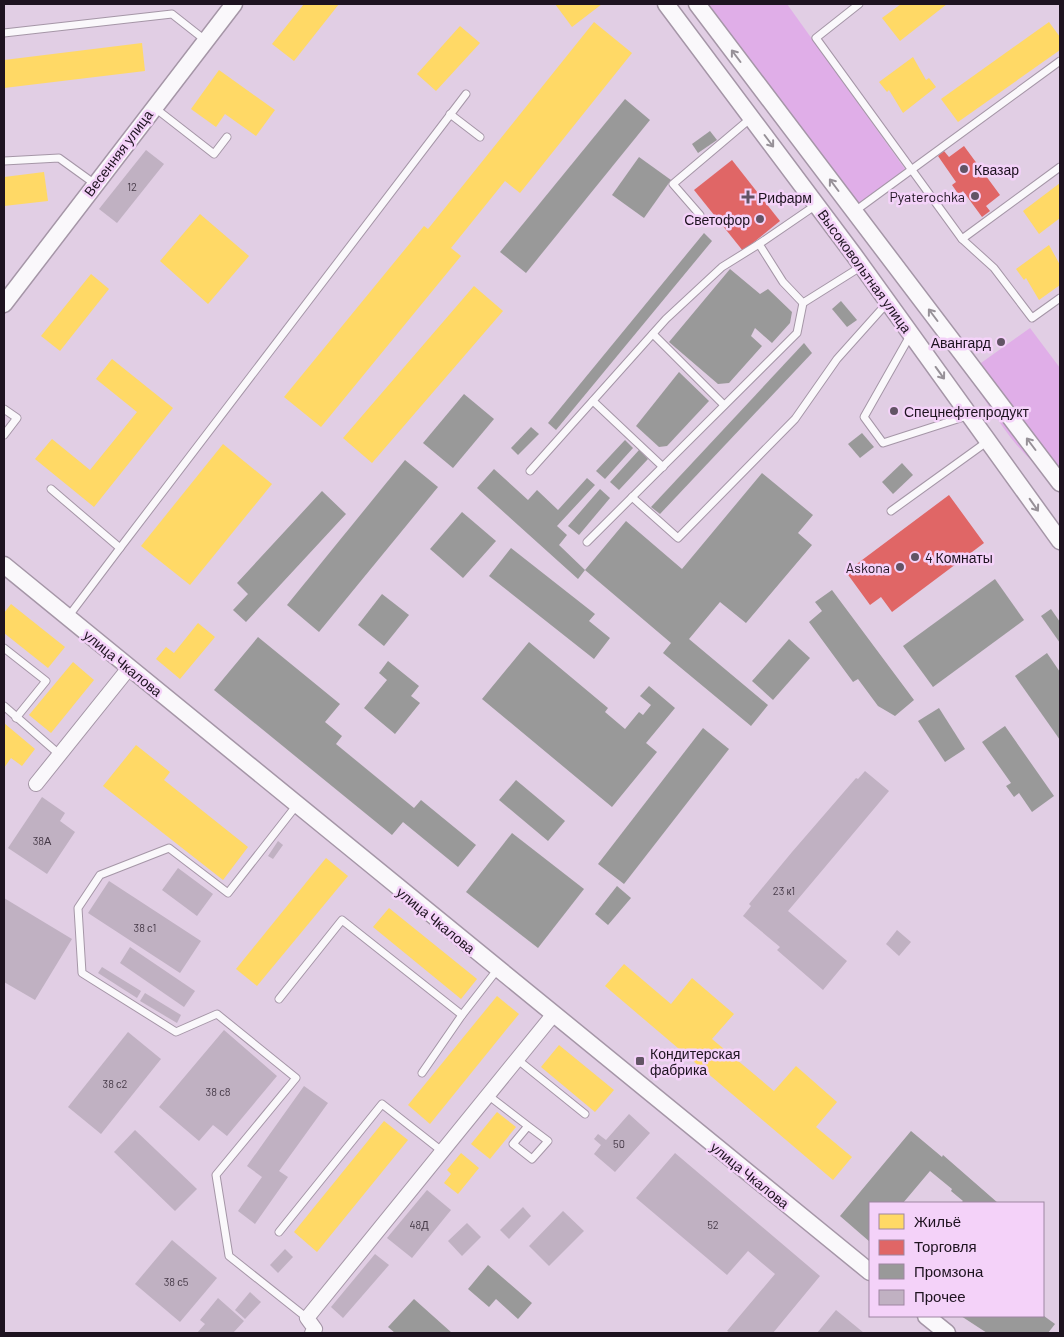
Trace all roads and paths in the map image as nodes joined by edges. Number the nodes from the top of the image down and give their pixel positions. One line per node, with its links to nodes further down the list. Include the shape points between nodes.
1 (234, 4): 6 (street, Весенняя улица)
2 (666, 4): 11 (street, Высоковольтная улица)
3 (697, 4): 19 (street, Высоковольтная улица, one-way to 3)
4 (859, 4): 16 (lane, via 816,38)
5 (4, 33): 6 (lane, via 172,14)
6 (205, 40): 9 (street, Весенняя улица)
7 (1060, 60): 16 (lane)
8 (466, 94): 10 (lane)
9 (153, 107): 12 (lane, via 214,154); 17 (street, Весенняя улица)
10 (450, 114): 13 (lane); 44 (lane)
11 (751, 117): 18 (street, Высоковольтная улица, one-way to 18); 20 (lane, via 673,184)
12 (227, 137)
13 (480, 137)
14 (4, 160): 17 (lane, via 59,158)
15 (1060, 167): 21 (lane)
16 (911, 169): 19 (lane); 21 (lane)
17 (95, 184): 27 (street, Весенняя улица)
18 (816, 205): 22 (lane); 23 (street, Высоковольтная улица)
19 (854, 212): 38 (street, Высоковольтная улица, one-way to 19)
20 (700, 215)
21 (962, 239): 24 (lane, via 994,268 1032,318)
22 (759, 244): 26 (lane, via 783,282); 29 (lane, via 722,267)
23 (858, 260): 25 (street, Высоковольтная улица); 26 (lane)
24 (1060, 298)
25 (888, 302): 28 (street, Высоковольтная улица); 40 (lane, via 837,359 796,419 678,538)
26 (803, 303): 31 (lane, via 796,333)
27 (4, 304)
28 (911, 333): 33 (street, Высоковольтная улица, one-way to 33); 33 (lane, via 864,417 883,444)
29 (653, 334): 30 (lane); 31 (lane)
30 (593, 400): 36 (lane); 37 (lane)
31 (724, 405): 36 (lane)
32 (4, 409): 34 (lane, via 16,418)
33 (970, 415): 35 (street, Высоковольтная улица)
34 (4, 435)
35 (988, 440): 41 (lane); 42 (street, Высоковольтная улица, one-way to 42)
36 (662, 466): 40 (lane)
37 (530, 471)
38 (1060, 483)
39 (51, 489): 44 (lane)
40 (632, 496): 43 (lane)
41 (891, 511)
42 (1060, 541)
43 (587, 542)
44 (120, 548): 46 (lane)
45 (4, 565): 46 (street, улица Чкалова)
46 (68, 618): 48 (street, улица Чкалова)
47 (4, 648): 50 (lane, via 46,682)
48 (129, 668): 51 (street); 53 (street, улица Чкалова)
49 (4, 706): 50 (lane)
50 (16, 718): 51 (lane)
51 (60, 755): 52 (street)
52 (36, 784)
53 (296, 806): 54 (street, улица Чкалова); 66 (lane, via 228,893 168,848 100,875 78,908 82,973 176,1032 218,1014 296,1078 216,1175 229,1256)
54 (497, 970): 56 (lane); 57 (street, улица Чкалова)
55 (279, 999): 56 (lane, via 342,920)
56 (462, 1015): 59 (lane)
57 (554, 1016): 58 (street); 65 (street, улица Чкалова)
58 (518, 1060): 60 (street); 61 (lane)
59 (422, 1073)
60 (489, 1096): 62 (lane); 63 (street)
61 (585, 1114)
62 (528, 1126): 62 (lane, via 548,1141 532,1159 513,1144)
63 (443, 1152): 64 (lane, via 382,1104); 66 (street)
64 (279, 1232)
65 (869, 1269)
66 (307, 1318): 68 (street, via 315,1330)
67 (932, 1318): 69 (street)
68 (312, 1333)
69 (947, 1333)

